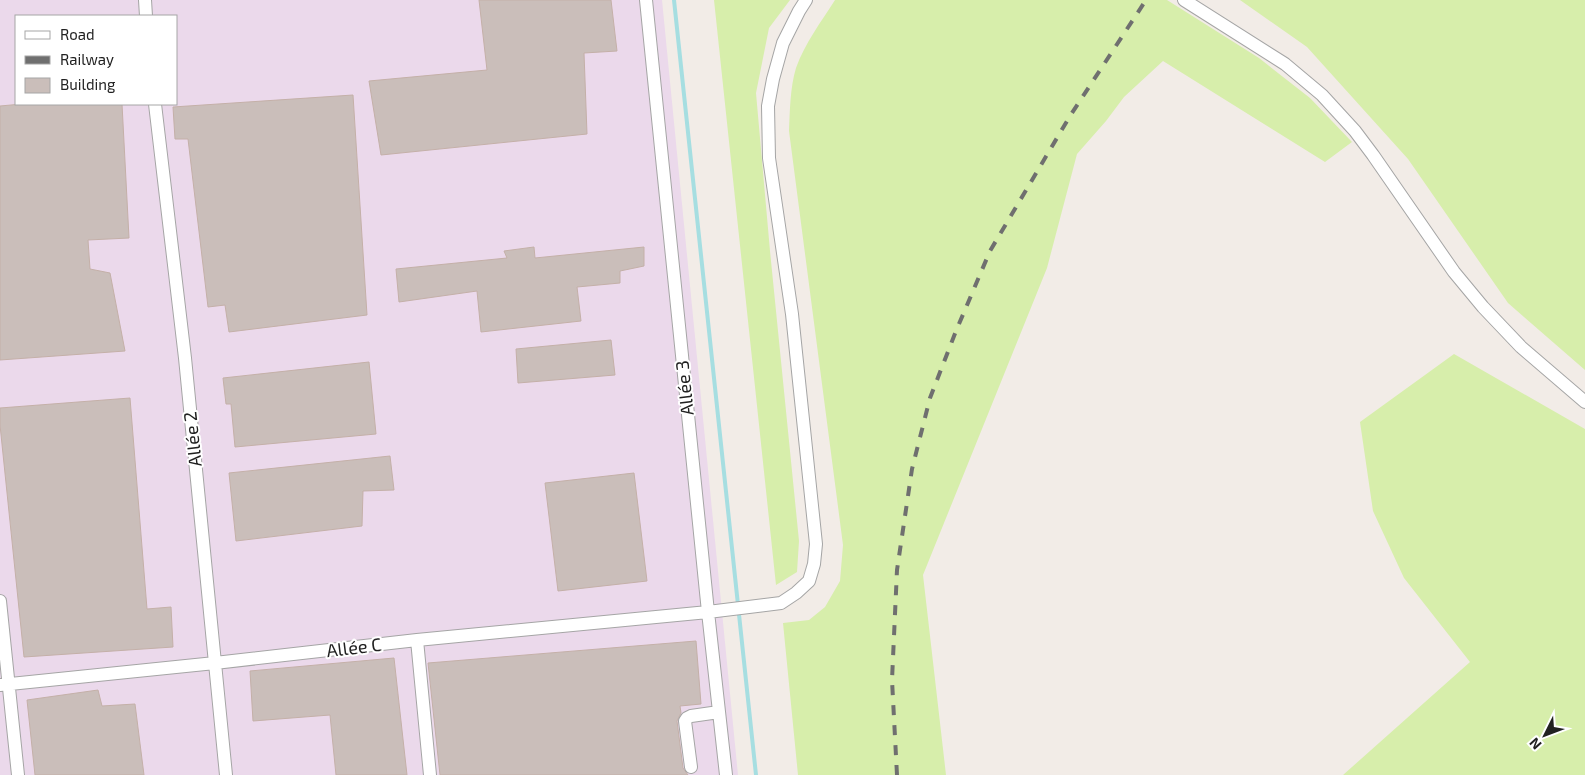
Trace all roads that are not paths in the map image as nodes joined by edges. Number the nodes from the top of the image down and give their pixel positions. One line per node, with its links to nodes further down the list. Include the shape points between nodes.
1 (145, 0): 5 (street)
2 (646, 0): 9 (street, Allée 3)
3 (806, 0): 9 (street, Allée C, via 783,43 768,106 770,158 792,314 816,544 814,564 809,581 781,602)
4 (1186, 1): 7 (street, via 1286,64 1322,95 1355,131 1454,272 1483,307 1521,347)
5 (146, 15)
6 (155, 105): 11 (street, Allée 2, via 185,358)
7 (1585, 402)
8 (0, 601): 12 (street)
9 (712, 611): 10 (street, Allée C); 13 (street, Allée 3)
10 (417, 640): 11 (street, Allée C); 17 (street)
11 (215, 663): 12 (street, Allée C); 16 (street, Allée 2)
12 (4, 685): 15 (street)
13 (719, 712): 14 (street, via 686,718); 18 (street, Allée 3)
14 (691, 767)
15 (18, 775)
16 (226, 775)
17 (430, 775)
18 (726, 775)

